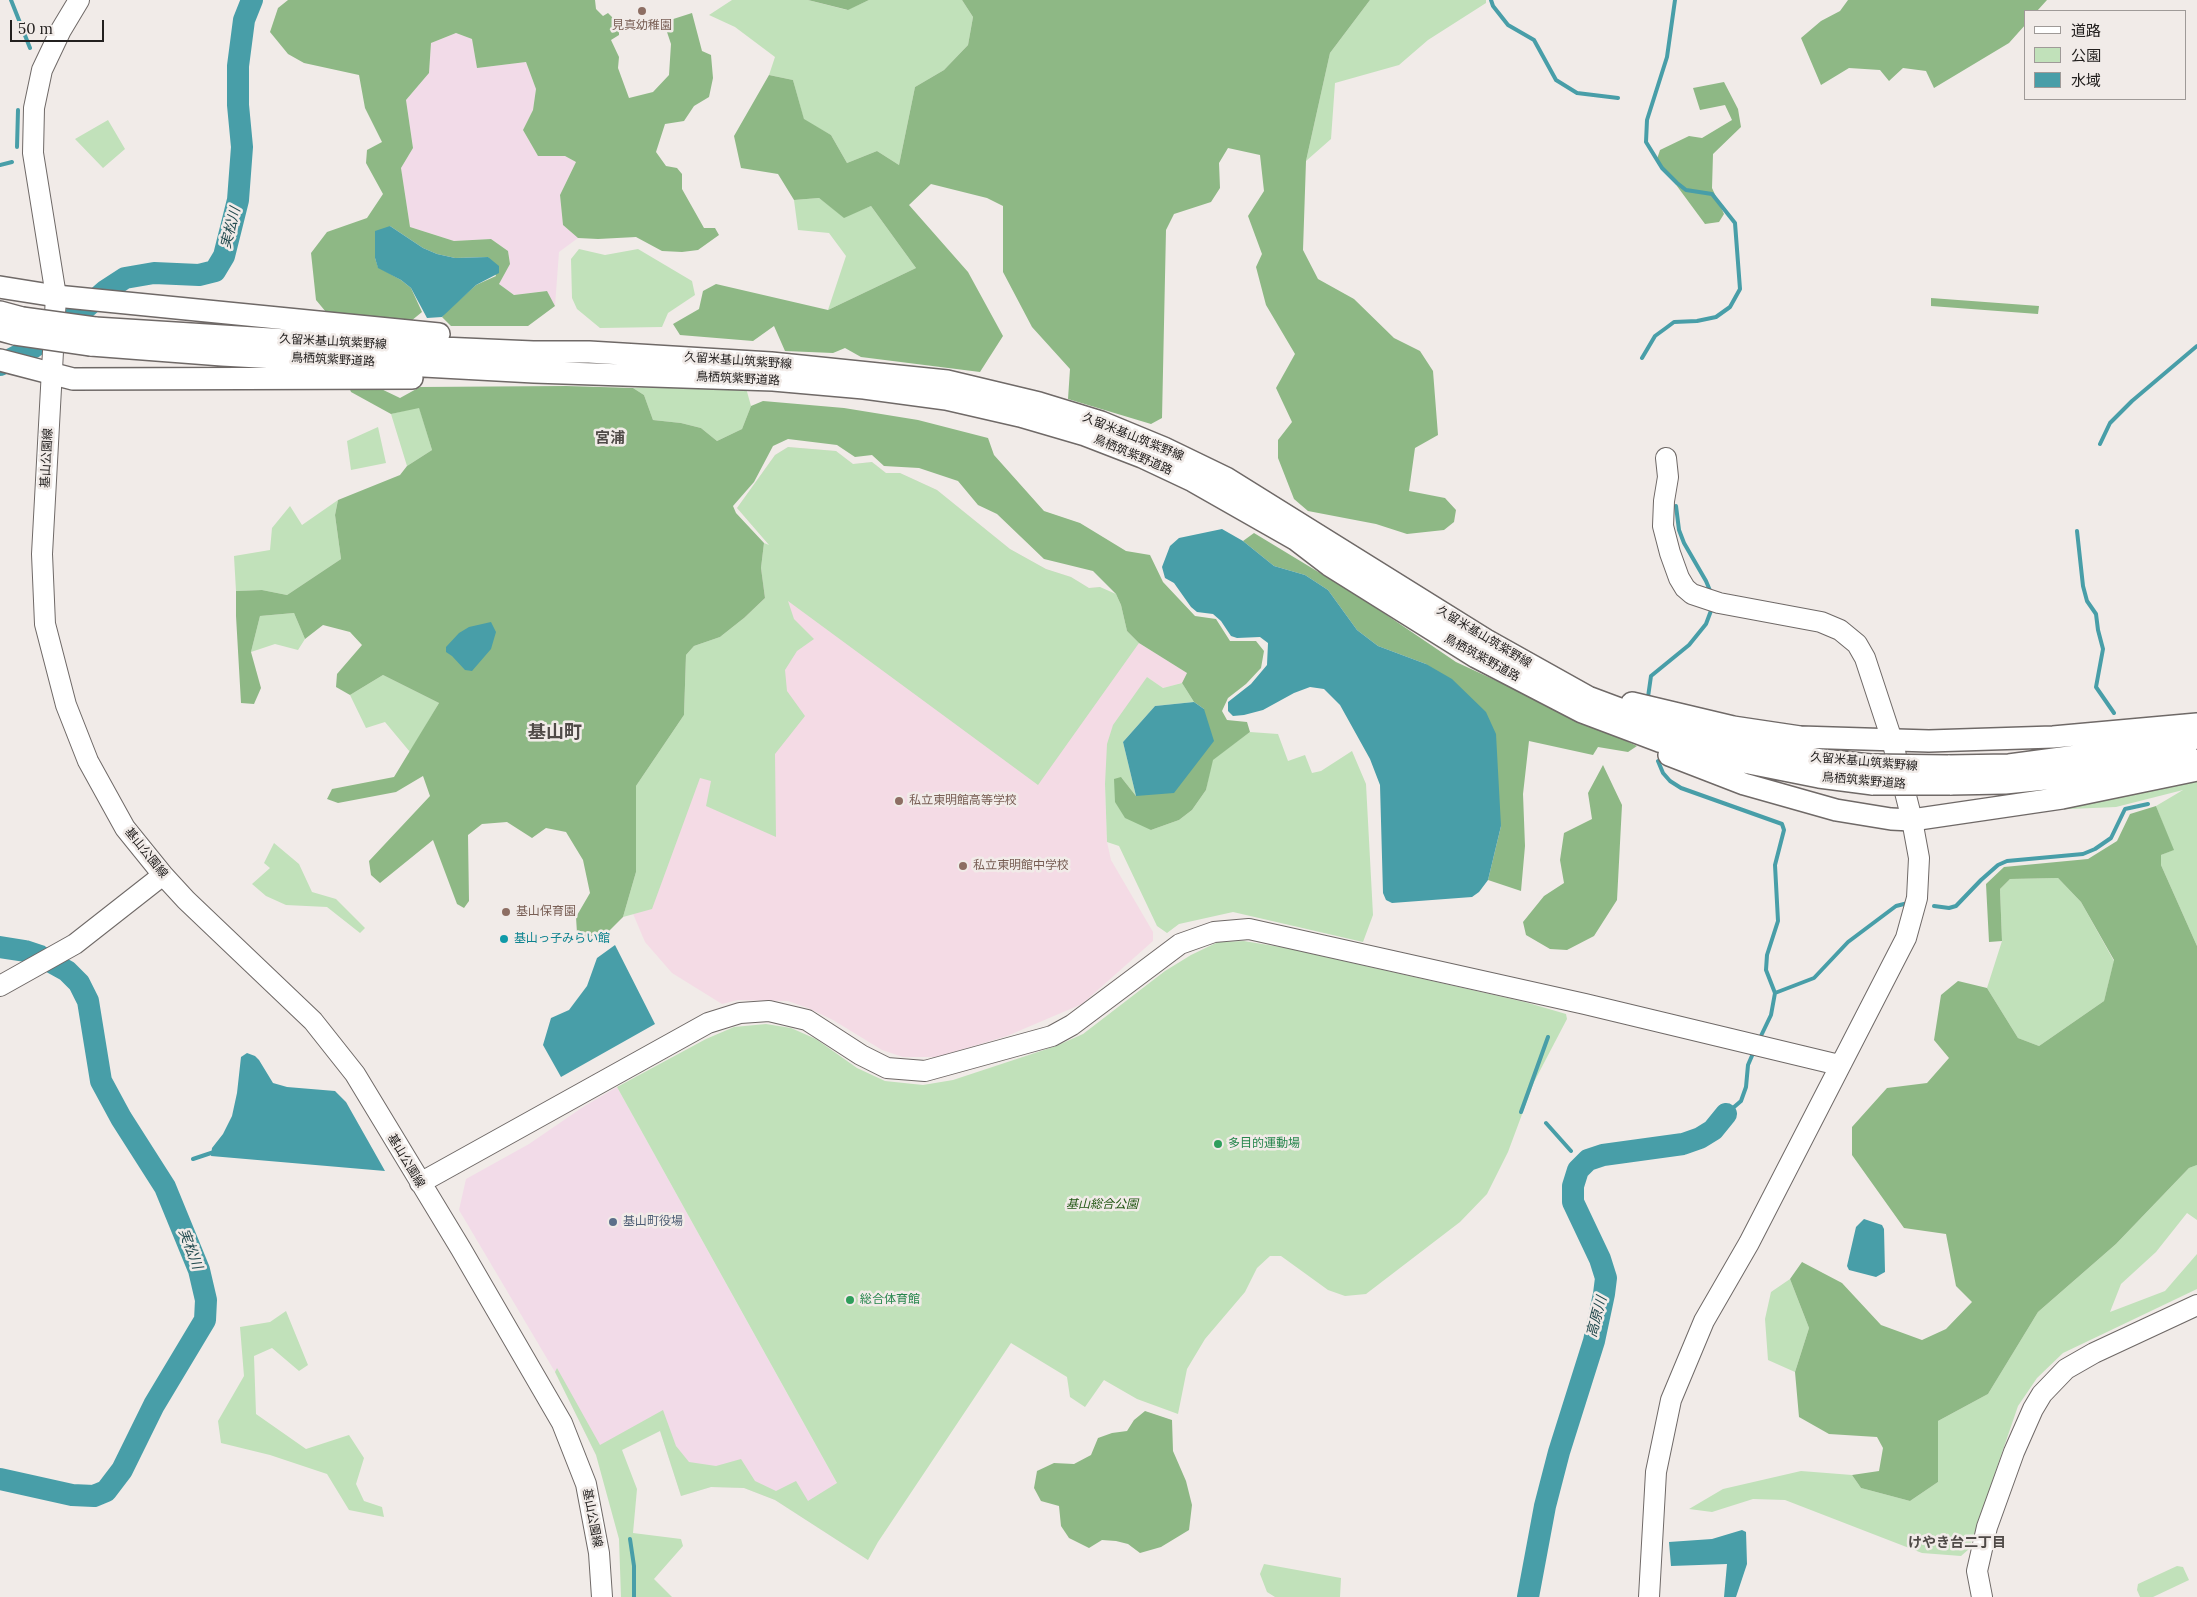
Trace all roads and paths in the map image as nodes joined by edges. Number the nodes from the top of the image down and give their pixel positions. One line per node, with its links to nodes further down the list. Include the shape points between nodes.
1 (78, 0): 3 (street, 基山公園線, via 42,70 34,108 33,153)
2 (0, 287): 3 (main road)
3 (56, 296): 7 (main road, via 539,344); 9 (street, 基山公園線)
4 (0, 312): 5 (main road, 久留米基山筑紫野線)
5 (12, 327): 6 (main road, 久留米基山筑紫野線, bridge)
6 (93, 337): 7 (main road, 久留米基山筑紫野線); 10 (main road, 鳥栖筑紫野道路, via 222,356)
7 (588, 352): 12 (main road, 久留米基山筑紫野線, via 780,364 947,381 1101,422 1226,478)
8 (0, 360): 9 (main road)
9 (51, 374): 10 (main road, via 73,378 531,379); 20 (street, 基山公園線, via 42,554 45,624 66,705 88,761 125,828)
10 (611, 376): 12 (main road, 鳥栖筑紫野道路, via 669,375 864,388 946,399 1085,435 1193,481 1295,539 1329,565 1476,657)
11 (1666, 458): 15 (street, via 1668,477 1663,526 1685,588 1712,601 1821,622 1840,630 1857,644 1866,658)
12 (1585, 705): 15 (main road, via 1644,704 1733,727 1800,737); 18 (main road, 鳥栖筑紫野道路, bridge, via 1660,741 1819,777); 19 (main road, via 1654,750 1744,784 1836,810)
13 (2197, 724): 15 (main road, via 2053,737)
14 (2197, 738): 18 (main road)
15 (1892, 740): 19 (street)
16 (2197, 755): 18 (main road, 鳥栖筑紫野道路, via 2145,765 2005,782)
17 (2197, 770): 19 (main road, via 2062,798)
18 (1949, 775)
19 (1912, 820): 22 (street, via 1919,858 1917,898 1906,938)
20 (163, 875): 21 (street, via 75,944); 23 (street, 基山公園線, via 313,1020 355,1074)
21 (0, 986)
22 (1839, 1065): 23 (street, via 1248,929 1214,932 1180,944 1072,1025 1052,1036 925,1072 887,1068 807,1020 769,1011 740,1013 708,1023); 26 (street, via 1749,1243 1704,1321 1671,1400 1656,1472)
23 (420, 1183): 25 (street, 基山公園線, via 562,1423 586,1484 599,1553)
24 (2197, 1305): 27 (street, via 2066,1369 2042,1394 2014,1452 1987,1526 1977,1571)
25 (602, 1597)
26 (1648, 1597)
27 (1982, 1597)

